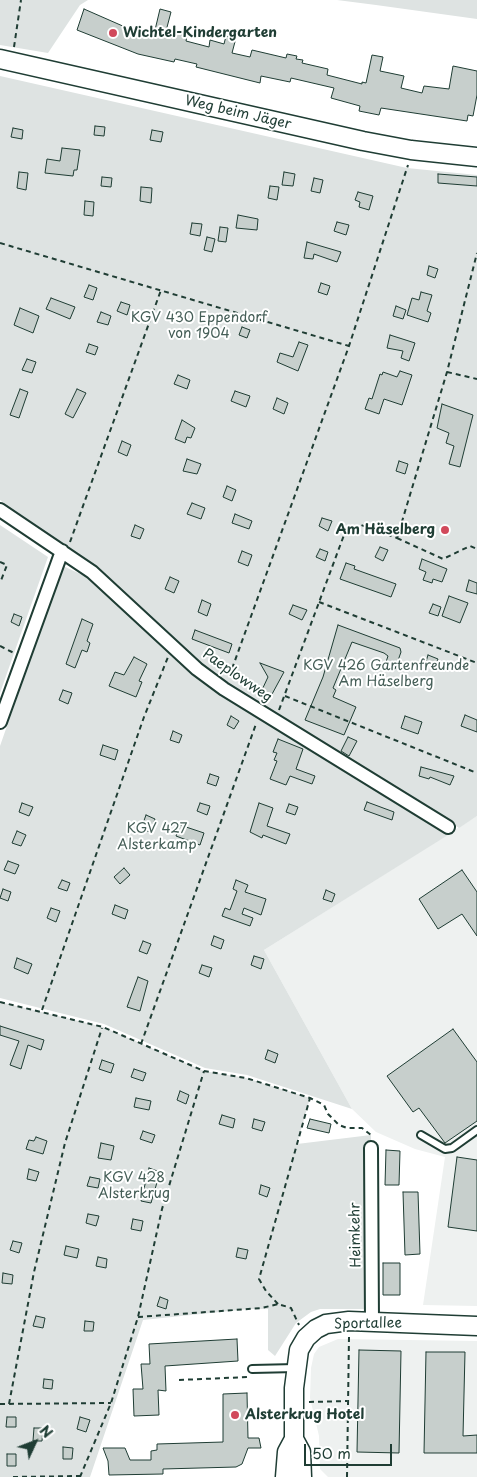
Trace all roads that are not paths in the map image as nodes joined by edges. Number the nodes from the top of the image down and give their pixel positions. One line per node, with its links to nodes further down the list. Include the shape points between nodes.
1 (5, 60): 2 (street, Weg beim Jäger, via 363,141 411,150)
2 (477, 156)
3 (0, 510): 4 (street, Paeplowweg)
4 (64, 552): 5 (street); 6 (street, Paeplowweg, via 92,572 224,689)
5 (0, 722)
6 (448, 827)
7 (477, 1130): 8 (lane, via 452,1148 445,1149)
8 (421, 1135)
9 (371, 1148): 10 (street, Heimkehr)
10 (372, 1322): 11 (street, Sportallee); 12 (street, Sportallee, via 326,1324 306,1338 299,1350)
11 (477, 1326)
12 (296, 1368): 13 (lane); 14 (street)
13 (252, 1370)
14 (294, 1439): 15 (street, via 287,1452); 16 (street, via 301,1452)
15 (285, 1477)
16 (302, 1477)

